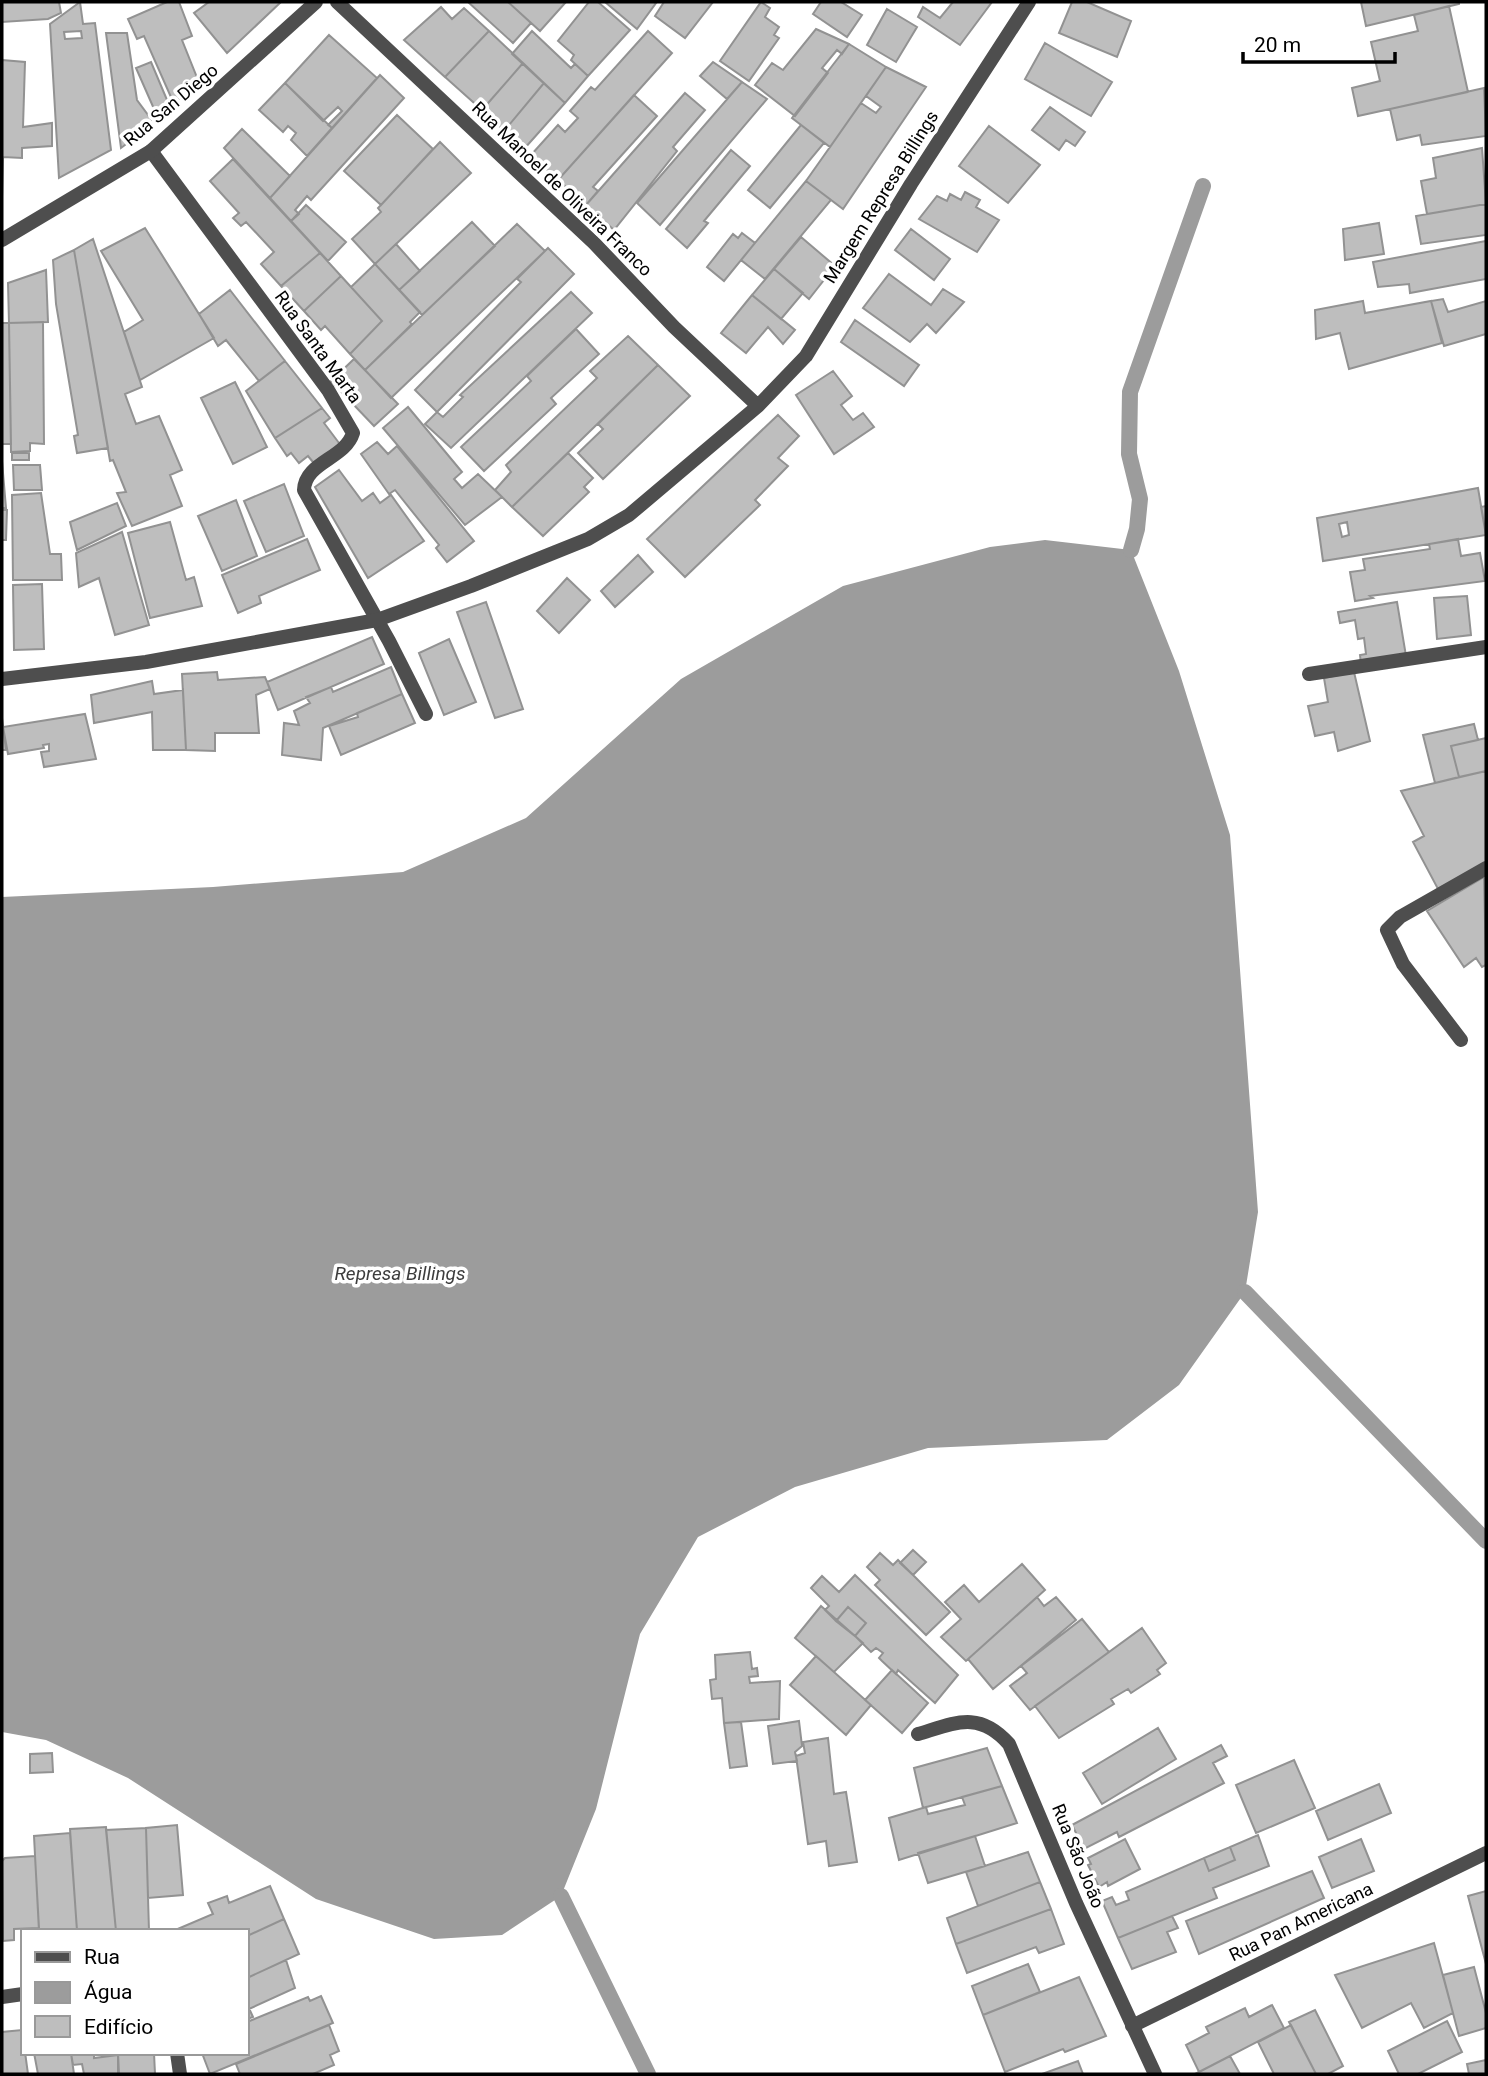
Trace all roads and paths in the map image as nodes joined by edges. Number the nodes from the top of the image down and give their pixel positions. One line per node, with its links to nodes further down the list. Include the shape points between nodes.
1 (316, 2): 4 (street, Rua San Diego)
2 (337, 2): 6 (street, Rua Manoel de Oliveira Franco, via 594,243)
3 (1029, 2): 6 (street, Margem Represa Billings, via 806,356)
4 (151, 151): 5 (street, Rua San Diego); 7 (street, Rua Santa Marta, via 349,424 353,433 348,446 311,472 304,490)
5 (2, 240)
6 (758, 407): 7 (street, Margem Represa Billings, via 629,515 587,539)
7 (377, 620): 10 (street, Margem Represa Billings, via 146,662); 11 (street, Rua Santa Marta)
8 (1486, 647): 9 (street)
9 (1310, 674)
10 (2, 679)
11 (426, 713)
12 (1486, 867): 13 (street, via 1400,917 1387,930 1403,964)
13 (1461, 1040)
14 (918, 1734): 18 (street, Rua São João, via 965,1720 990,1726 1009,1744)
15 (1486, 1853): 18 (street, Rua Pan Americana)
16 (21, 1994): 17 (street)
17 (2, 1997)
18 (1132, 2026): 21 (street, Rua São João)
19 (177, 2055): 20 (street)
20 (180, 2074)
21 (1155, 2074)

